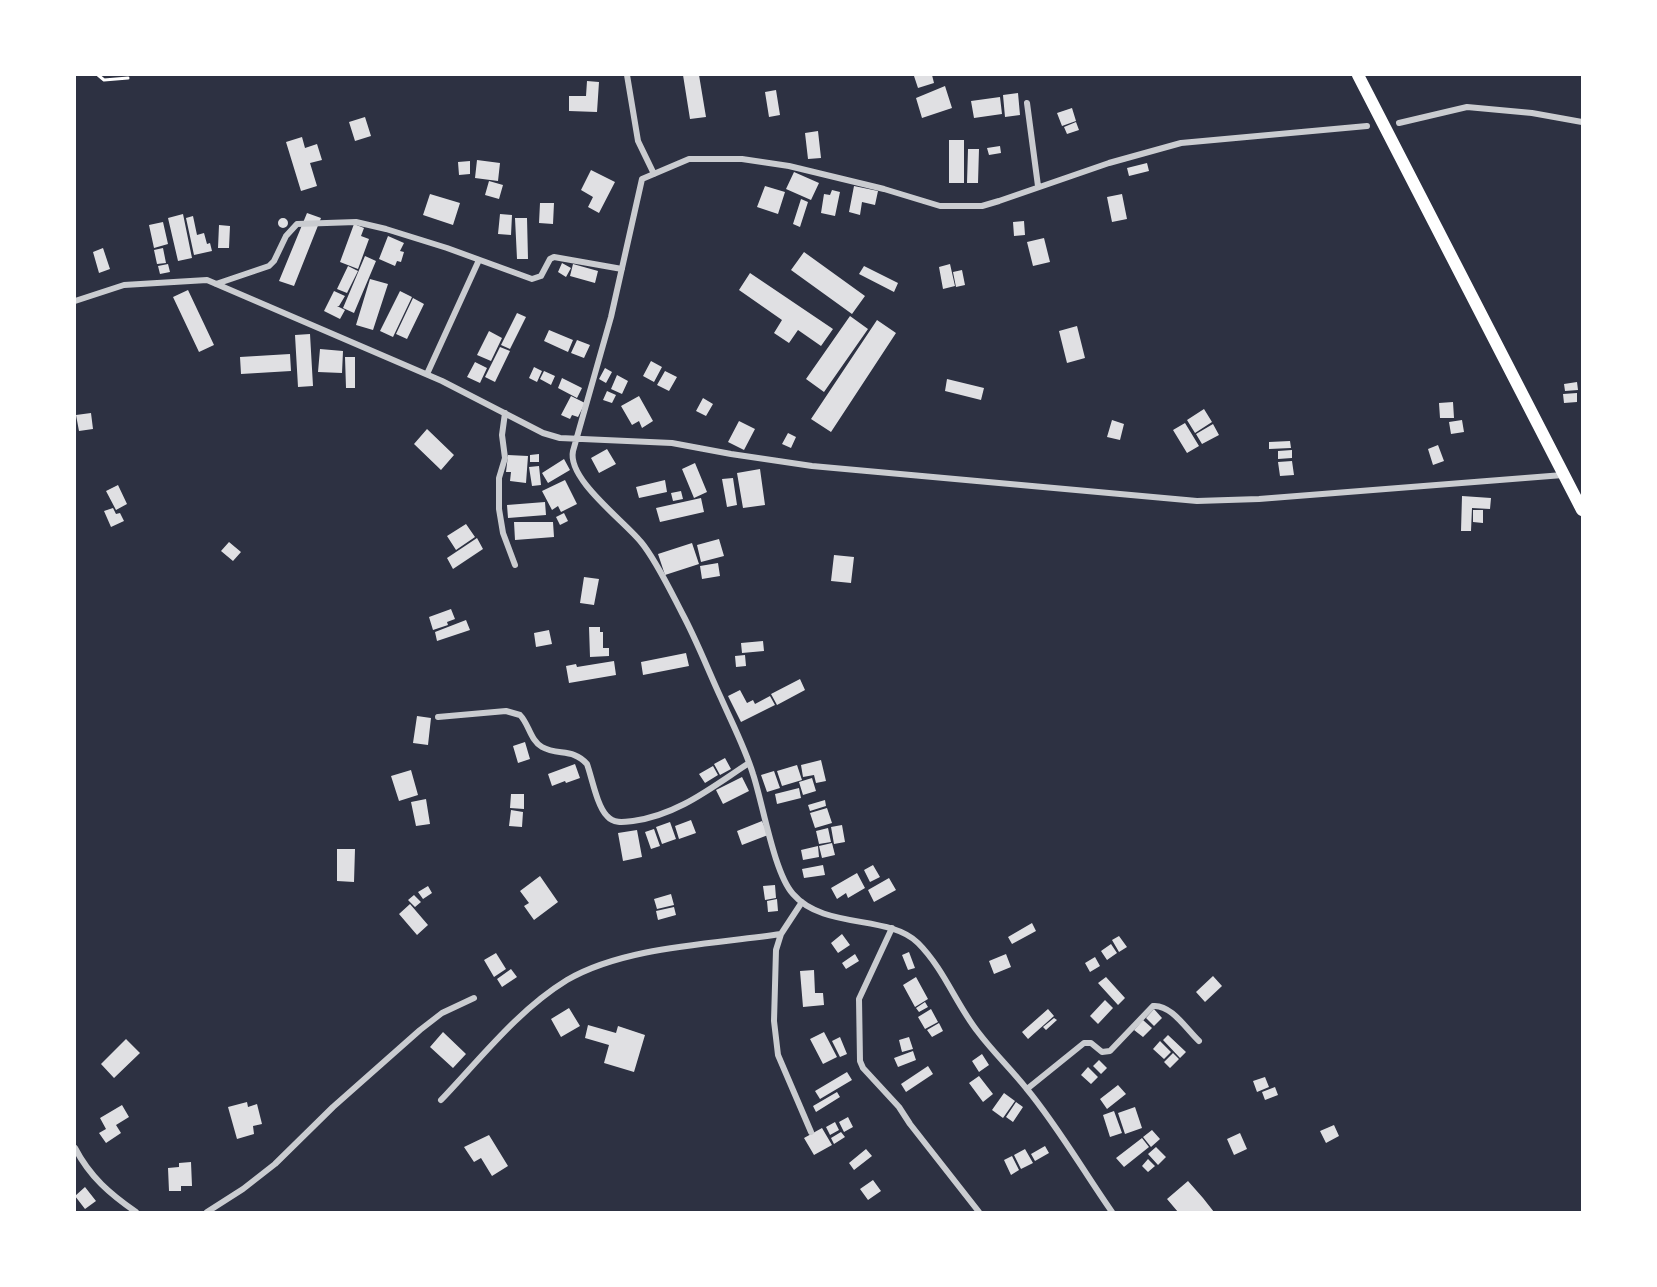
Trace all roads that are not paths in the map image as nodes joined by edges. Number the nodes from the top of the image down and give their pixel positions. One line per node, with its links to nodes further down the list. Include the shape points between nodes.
1 (627, 75): 7 (street, via 638,141)
2 (1358, 75): 16 (main road)
3 (1027, 104): 8 (street)
4 (1582, 122): 5 (street, via 1467,107)
5 (1399, 123)
6 (1367, 126): 8 (street, via 1181,143)
7 (654, 174): 8 (street, via 689,159 742,159 800,169 950,207 982,206); 10 (street, via 642,179)
8 (1038, 186)
9 (479, 260): 10 (street, via 532,279 541,276 554,257); 11 (street, via 356,222 303,223 292,228 269,266); 13 (street)
10 (622, 269): 15 (street)
11 (216, 284): 12 (street, via 182,280 124,285); 13 (street)
12 (75, 301)
13 (427, 374): 14 (street)
14 (505, 413): 15 (street, via 560,438); 19 (street, via 500,509 503,533)
15 (578, 438): 16 (street, via 672,443 812,466 1197,501); 21 (street, via 572,458 574,468 651,558 683,615)
16 (1563, 475): 17 (main road)
17 (1577, 490): 18 (main road)
18 (1582, 510)
19 (515, 565)
20 (438, 717): 21 (street, via 506,711 520,715 538,745 582,758 602,809 619,823 650,819 675,810)
21 (749, 763): 22 (street, via 786,883)
22 (802, 902): 23 (street, via 847,920); 24 (street)
23 (892, 928): 27 (street, via 918,943 977,1031); 33 (street, via 859,999 860,1061)
24 (781, 934): 28 (street, via 682,946 614,961 569,979 524,1012); 29 (street, via 776,950 774,1022 778,1055)
25 (474, 998): 32 (street, via 442,1013 420,1030 275,1164)
26 (1199, 1041): 27 (street, via 1170,1012 1153,1006 1110,1051 1102,1052 1091,1043 1084,1043)
27 (1027, 1089): 34 (street)
28 (441, 1100)
29 (811, 1132)
30 (75, 1150): 31 (street, via 96,1180)
31 (136, 1212)
32 (207, 1212)
33 (979, 1212)
34 (1112, 1212)

